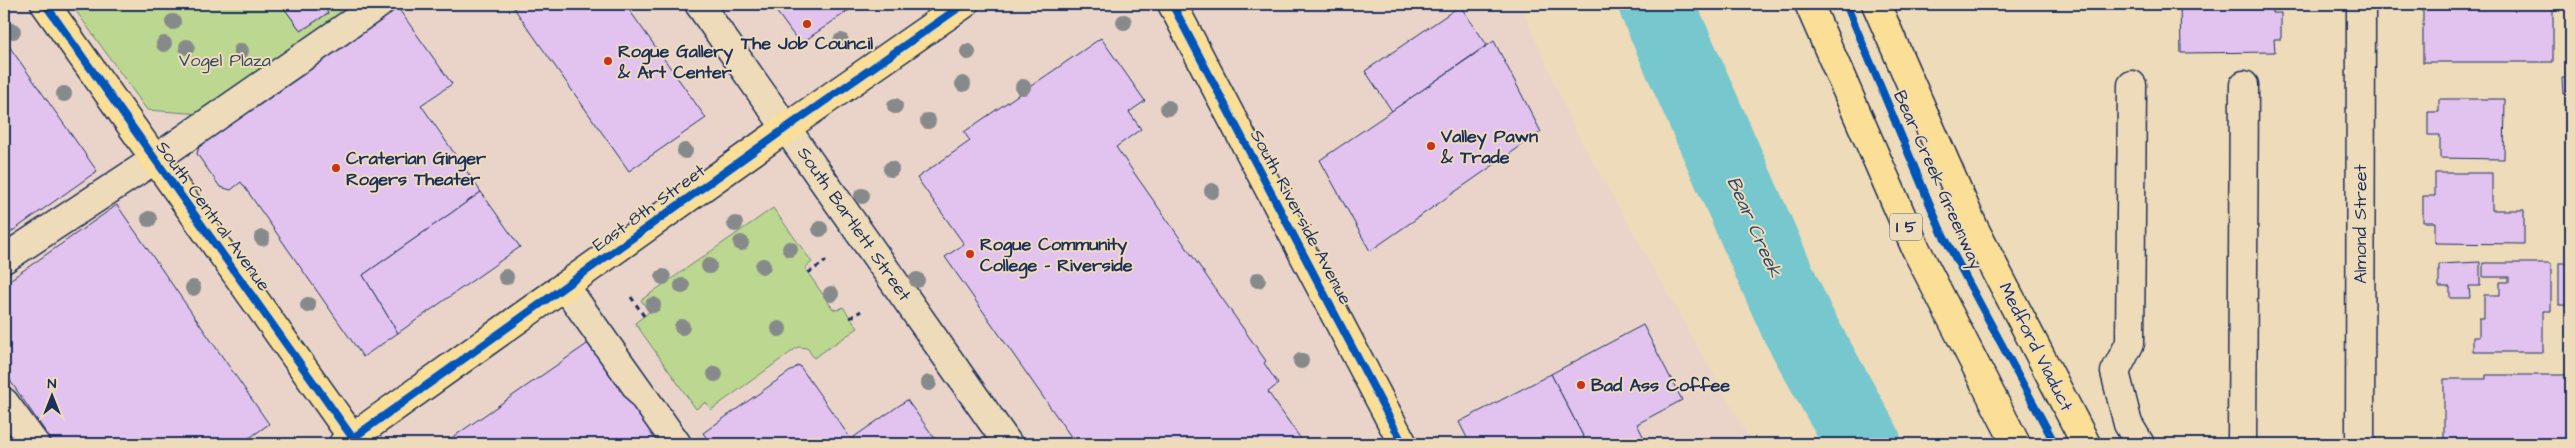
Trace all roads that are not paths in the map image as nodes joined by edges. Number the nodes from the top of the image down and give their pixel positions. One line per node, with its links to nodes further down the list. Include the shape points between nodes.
1 (45, 4): 12 (main road, South Central Avenue)
2 (379, 4): 12 (street)
3 (699, 4): 11 (street, South Bartlett Street)
4 (964, 4): 11 (main road, East 8th Street)
5 (1172, 4): 20 (main road, South Riverside Avenue)
6 (1809, 4): 21 (main road, I 5, via 1916,249)
7 (1876, 4): 22 (main road, Medford Viaduct, via 1974,228)
8 (2361, 4): 25 (street, Almond Street)
9 (2132, 85): 23 (street, via 2130,343 2115,372 2128,424)
10 (2244, 85): 24 (street)
11 (786, 128): 14 (main road, East 8th Street); 19 (street, South Bartlett Street)
12 (154, 160): 13 (street); 17 (main road, South Central Avenue)
13 (4, 259)
14 (565, 286): 17 (main road, East 8th Street); 18 (street)
15 (4, 402): 16 (street)
16 (25, 441)
17 (351, 442)
18 (677, 444)
19 (1008, 444)
20 (1403, 444)
21 (2016, 444)
22 (2086, 444)
23 (2140, 444)
24 (2242, 444)
25 (2360, 444)

